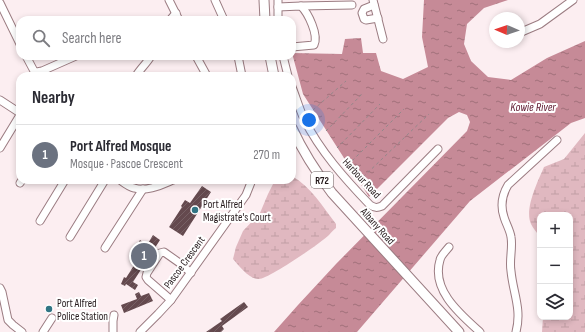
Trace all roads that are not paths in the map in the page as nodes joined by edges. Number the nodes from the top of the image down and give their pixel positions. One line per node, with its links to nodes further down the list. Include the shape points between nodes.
1 (169, 0): 10 (street)
2 (215, 0): 11 (street)
3 (264, 0): 12 (main road)
4 (573, 0): 15 (street, via 540,24)
5 (374, 2): 14 (street); 14 (street, via 362,13 364,20)
6 (0, 3): 16 (street)
7 (278, 3): 9 (street); 13 (street)
8 (352, 5): 9 (street)
9 (301, 6): 18 (street, via 313,27 316,42 314,45)
10 (177, 16)
11 (222, 16)
12 (265, 16)
13 (278, 16)
14 (378, 18): 17 (street)
15 (525, 30)
16 (16, 36)
17 (383, 39)
18 (296, 47)
19 (28, 60): 26 (street)
20 (67, 60): 27 (street)
21 (149, 60): 28 (street)
22 (198, 60): 29 (street)
23 (239, 60): 30 (street)
24 (271, 60): 31 (main road)
25 (284, 60): 32 (street)
26 (37, 72)
27 (37, 72)
28 (139, 72)
29 (205, 72)
30 (241, 72)
31 (273, 72)
32 (287, 72)
33 (296, 97): 40 (street, Harbour Road, via 304,118 324,152 374,207 382,206)
34 (0, 100): 35 (street)
35 (16, 111)
36 (16, 121): 39 (street)
37 (296, 136): 60 (main road, Albany Road / R72, via 332,193)
38 (557, 140): 62 (street, via 508,185 503,194 503,212 510,232 511,271 519,316)
39 (0, 148)
40 (438, 149)
41 (62, 184): 47 (street)
42 (103, 184): 48 (street)
43 (126, 184): 46 (street, via 132,188)
44 (163, 184): 46 (street)
45 (250, 184): 51 (street, Pascoe Crescent)
46 (143, 189): 50 (street)
47 (40, 221)
48 (70, 237)
49 (449, 247): 61 (street, via 440,259 441,289 458,311)
50 (105, 248)
51 (191, 273): 53 (street, Pascoe Crescent); 53 (street, via 164,252 160,253 146,277)
52 (0, 288): 56 (street, via 8,320)
53 (171, 300): 59 (street, Pascoe Crescent)
54 (114, 315): 58 (street)
55 (52, 318): 57 (street)
56 (22, 332)
57 (43, 332)
58 (114, 332)
59 (140, 332)
60 (458, 332)
61 (480, 332)
62 (516, 332)

